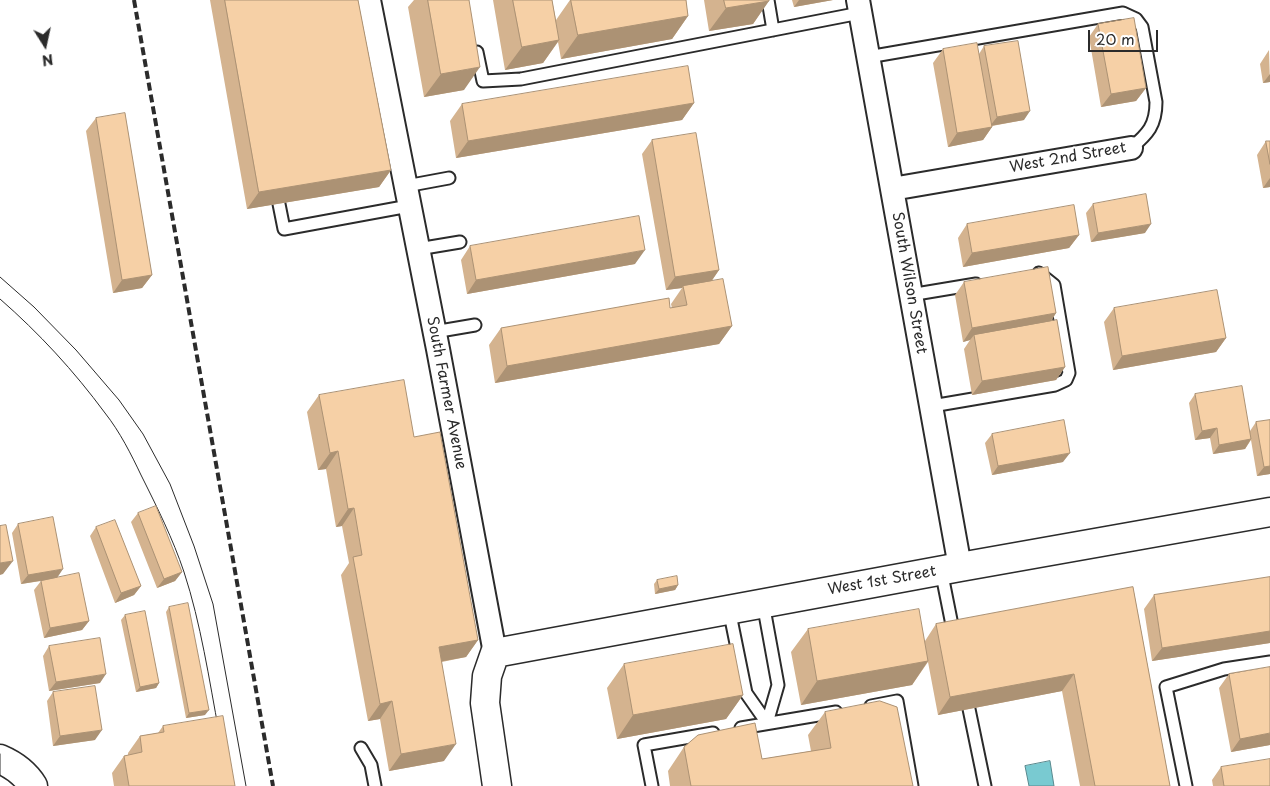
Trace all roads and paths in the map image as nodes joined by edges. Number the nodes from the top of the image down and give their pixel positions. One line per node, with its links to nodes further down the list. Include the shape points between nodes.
1 (368, 0): 10 (street, South Farmer Avenue)
2 (768, 0): 4 (lane)
3 (859, 7): 4 (lane); 6 (street, South Wilson Street)
4 (773, 30): 5 (lane, via 521,79 483,81)
5 (475, 36)
6 (868, 57): 7 (lane, West 2nd Street, via 1123,13 1142,26 1156,102 1152,126); 9 (street, South Wilson Street)
7 (1132, 148): 9 (street, West 2nd Street)
8 (449, 178): 10 (lane)
9 (892, 190): 16 (street, South Wilson Street)
10 (407, 196): 11 (lane, via 284,229); 13 (street, South Farmer Avenue)
11 (279, 204)
12 (460, 242): 13 (lane)
13 (418, 249): 18 (street, South Farmer Avenue)
14 (1031, 274): 19 (lane, via 1040,272 1054,285 1069,373 1066,380 1055,385)
15 (985, 282): 16 (lane)
16 (910, 295): 19 (street, South Wilson Street)
17 (475, 325): 18 (lane)
18 (434, 332): 25 (street, South Farmer Avenue)
19 (932, 406): 21 (street, South Wilson Street)
20 (1270, 512): 21 (street, West 1st Street)
21 (951, 568): 22 (street, West 1st Street); 24 (lane)
22 (763, 603): 23 (street, West 1st Street); 28 (lane, via 778,685)
23 (729, 609): 25 (street, West 1st Street); 28 (lane, via 746,693)
24 (955, 635)
25 (495, 653): 33 (street, South Farmer Avenue, via 487,676 485,703)
26 (1270, 662): 37 (lane, via 1224,669 1166,687)
27 (970, 709): 36 (lane)
28 (767, 723): 34 (lane, via 644,745); 35 (lane, via 897,701)
29 (361, 748): 32 (lane, via 371,765)
30 (0, 759): 31 (street, via 16,767)
31 (33, 786)
32 (375, 786)
33 (497, 786)
34 (652, 786)
35 (912, 786)
36 (985, 786)
37 (1186, 786)

